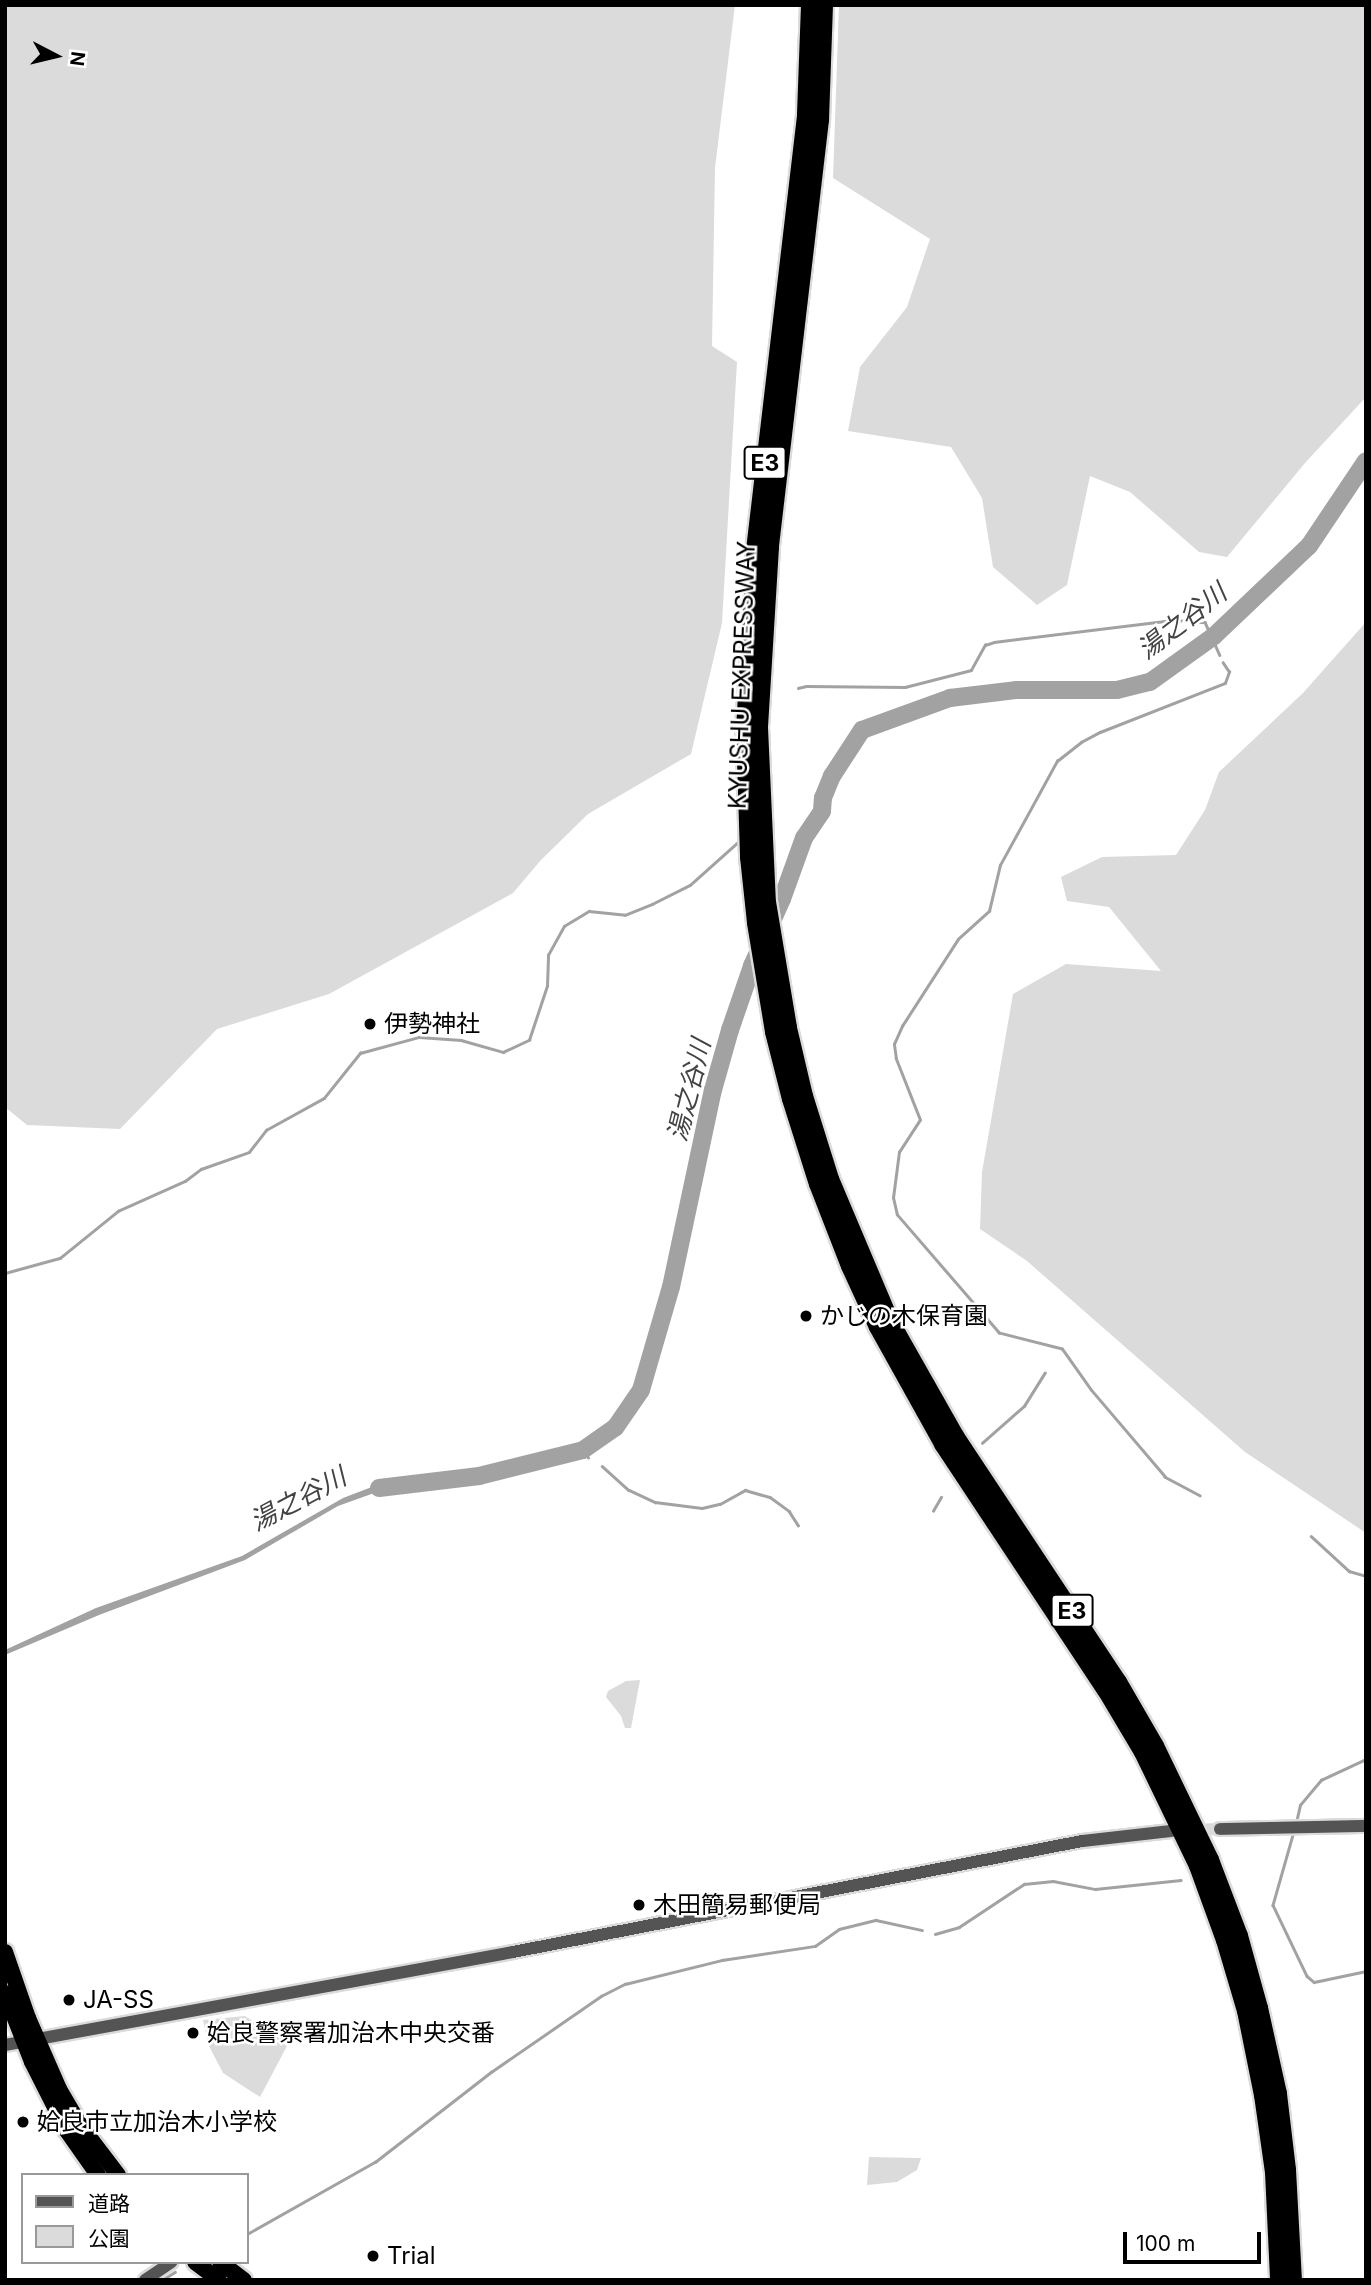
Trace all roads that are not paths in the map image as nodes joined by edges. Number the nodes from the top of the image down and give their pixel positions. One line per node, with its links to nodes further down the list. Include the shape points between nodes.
1 (810, 5): 18 (highway, KYUSHU EXPRESSWAY / E3, via 801,171 750,619 746,789 765,985 791,1100 818,1184 878,1327 943,1444 1107,1690 1149,1763 1198,1866 1246,2011 1263,2095 1274,2172)
2 (824, 5): 19 (highway, KYUSHU EXPRESSWAY / E3, via 820,120 764,620 759,787 776,967 804,1096 862,1259 890,1321 955,1436 1118,1682 1210,1860 1259,2008 1278,2094)
3 (1366, 1826): 4 (street)
4 (1220, 1829)
5 (1171, 1831): 8 (street, via 1082,1841)
6 (5, 1952): 8 (highway)
7 (5, 1993): 8 (highway)
8 (31, 2041): 9 (street); 10 (highway, via 67,2131); 11 (highway, via 80,2125)
9 (5, 2045)
10 (98, 2173)
11 (116, 2173)
12 (169, 2264): 15 (street)
13 (198, 2264): 16 (highway)
14 (223, 2264): 17 (highway)
15 (145, 2280)
16 (219, 2280)
17 (244, 2280)
18 (1279, 2280)
19 (1293, 2280)

